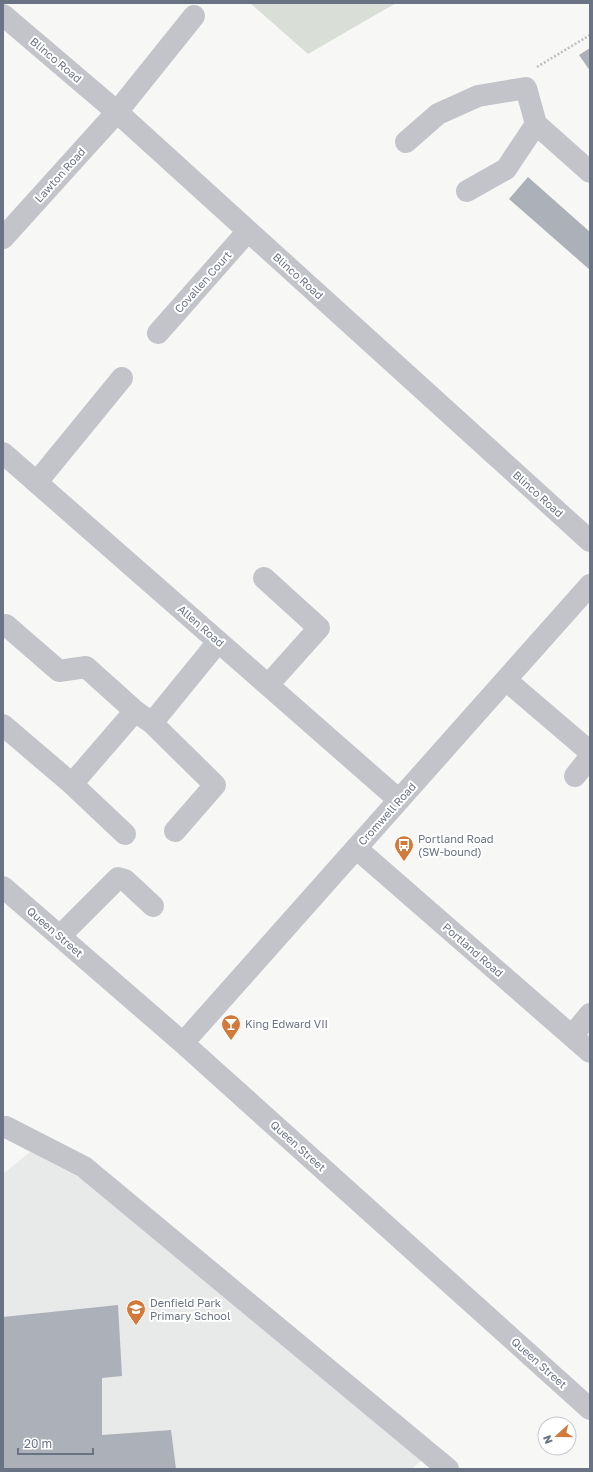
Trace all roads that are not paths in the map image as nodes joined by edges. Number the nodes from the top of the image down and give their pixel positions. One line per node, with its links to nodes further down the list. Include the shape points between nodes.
1 (3, 15): 3 (street, Blinco Road)
2 (194, 16): 3 (street, Lawton Road)
3 (117, 112): 8 (street, Blinco Road); 9 (street, Lawton Road)
4 (536, 124): 5 (street, via 526,88 478,96 438,114); 6 (street); 7 (street, via 506,168)
5 (406, 142)
6 (590, 172)
7 (467, 191)
8 (248, 231): 10 (street, Covallen Court); 14 (street, Blinco Road)
9 (3, 238)
10 (158, 333)
11 (122, 378): 13 (street)
12 (3, 453): 13 (street, Allen Road)
13 (37, 482): 18 (street, Allen Road)
14 (590, 541)
15 (264, 578): 20 (street, via 319,628)
16 (590, 584): 19 (street, Cromwell Road)
17 (6, 625): 21 (street, via 59,671 86,667)
18 (218, 642): 20 (street, Allen Road); 21 (street)
19 (506, 680): 23 (street); 27 (street, Cromwell Road)
20 (268, 685): 27 (street, Allen Road)
21 (143, 717): 26 (street); 28 (street, via 215,785)
22 (3, 725): 26 (street)
23 (590, 752)
24 (590, 757): 25 (street)
25 (575, 776)
26 (72, 784): 29 (street)
27 (399, 800): 30 (street, Cromwell Road)
28 (175, 831)
29 (125, 834)
30 (356, 848): 35 (street, Portland Road); 36 (street, Cromwell Road)
31 (3, 887): 33 (street, Queen Street)
32 (153, 906): 33 (street, via 124,880 118,878)
33 (60, 936): 36 (street, Queen Street)
34 (590, 1014): 35 (street)
35 (572, 1036): 37 (street, Portland Road)
36 (184, 1043): 39 (street, Queen Street)
37 (590, 1052)
38 (3, 1127): 40 (street, via 84,1167)
39 (590, 1408)
40 (448, 1469)

